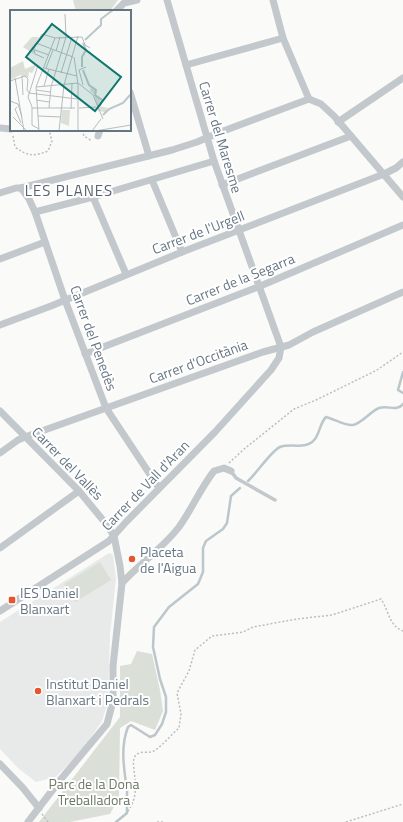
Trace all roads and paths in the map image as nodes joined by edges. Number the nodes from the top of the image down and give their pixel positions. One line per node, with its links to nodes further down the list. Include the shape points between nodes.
1 (137, 0): 4 (street, via 124,3)
2 (167, 0): 6 (street, Carrer del Maresme)
3 (273, 0): 5 (street)
4 (117, 10)
5 (283, 38): 6 (street); 9 (street)
6 (186, 65): 17 (street, Carrer del Maresme)
7 (403, 78): 10 (street)
8 (131, 95): 18 (street)
9 (309, 99): 10 (street, via 321,104); 17 (street)
10 (338, 122): 16 (street)
11 (0, 128): 14 (street)
12 (49, 131): 14 (path, via 52,141 48,151 36,156 24,154 15,147)
13 (82, 131): 15 (path, via 84,136)
14 (12, 132)
15 (97, 136)
16 (351, 136): 21 (street); 23 (street)
17 (207, 138): 18 (street); 19 (street, Carrer del Maresme)
18 (149, 156): 24 (street)
19 (214, 161): 22 (street); 23 (street, Carrer del Maresme)
20 (403, 162): 21 (street, Carrer de l'Urgell)
21 (384, 174): 27 (street); 30 (street, Carrer de l'Urgell)
22 (152, 180): 26 (street); 32 (street)
23 (222, 185): 30 (street, Carrer del Maresme)
24 (21, 188): 25 (street); 28 (street, Carrer del Penedès, via 30,199)
25 (0, 193)
26 (93, 197): 28 (street); 34 (street)
27 (403, 197)
28 (35, 212): 31 (street, Carrer del Penedès)
29 (403, 225): 35 (street, Carrer de la Segarra)
30 (238, 231): 32 (street, Carrer de l'Urgell); 35 (street, Carrer del Maresme)
31 (45, 242): 33 (street); 37 (street, Carrer del Penedès)
32 (182, 252): 34 (street, Carrer de l'Urgell)
33 (0, 259)
34 (126, 274): 37 (street, Carrer de l'Urgell)
35 (258, 287): 39 (street, Carrer del Maresme); 41 (street, Carrer de la Segarra)
36 (403, 292): 39 (street, Carrer d'Occitània)
37 (65, 300): 38 (street, Carrer de l'Urgell); 41 (street, Carrer del Penedès)
38 (0, 324)
39 (281, 347): 42 (street, Carrer d'Occitània); 47 (street, Carrer de Vall d'Aran, via 279,358 271,370 215,432)
40 (403, 352): 46 (path, via 377,370 294,408 243,450)
41 (85, 354): 42 (street, Carrer del Penedès)
42 (106, 408): 44 (street, Carrer d'Occitània); 47 (street, Carrer del Penedès)
43 (0, 411): 44 (street, Carrer del Vallès)
44 (25, 436): 45 (street, Carrer d'Occitània); 48 (street, Carrer del Vallès)
45 (0, 453)
46 (227, 470): 49 (lane, via 236,478); 52 (street, via 214,471 178,528)
47 (159, 488): 50 (street, Carrer de Vall d'Aran)
48 (79, 491): 50 (street, Carrer del Vallès); 51 (street)
49 (275, 500)
50 (114, 536): 52 (street, Carrer del Vallès); 53 (street, Carrer de Vall d'Aran)
51 (0, 548)
52 (122, 583): 57 (street, Carrer del Vallès, via 113,666 113,701 106,724)
53 (0, 611)
54 (403, 631): 59 (path, via 392,624 381,599 332,615 297,619 253,627 243,632 212,636 195,650 189,671 177,693 181,714 179,728 152,752 135,755 135,800 127,813)
55 (0, 764): 57 (street)
56 (403, 804): 62 (path)
57 (39, 808): 58 (street, Carrer del Vallès)
58 (28, 822)
59 (116, 822)
60 (157, 822): 61 (path)
61 (163, 822)
62 (346, 822)

